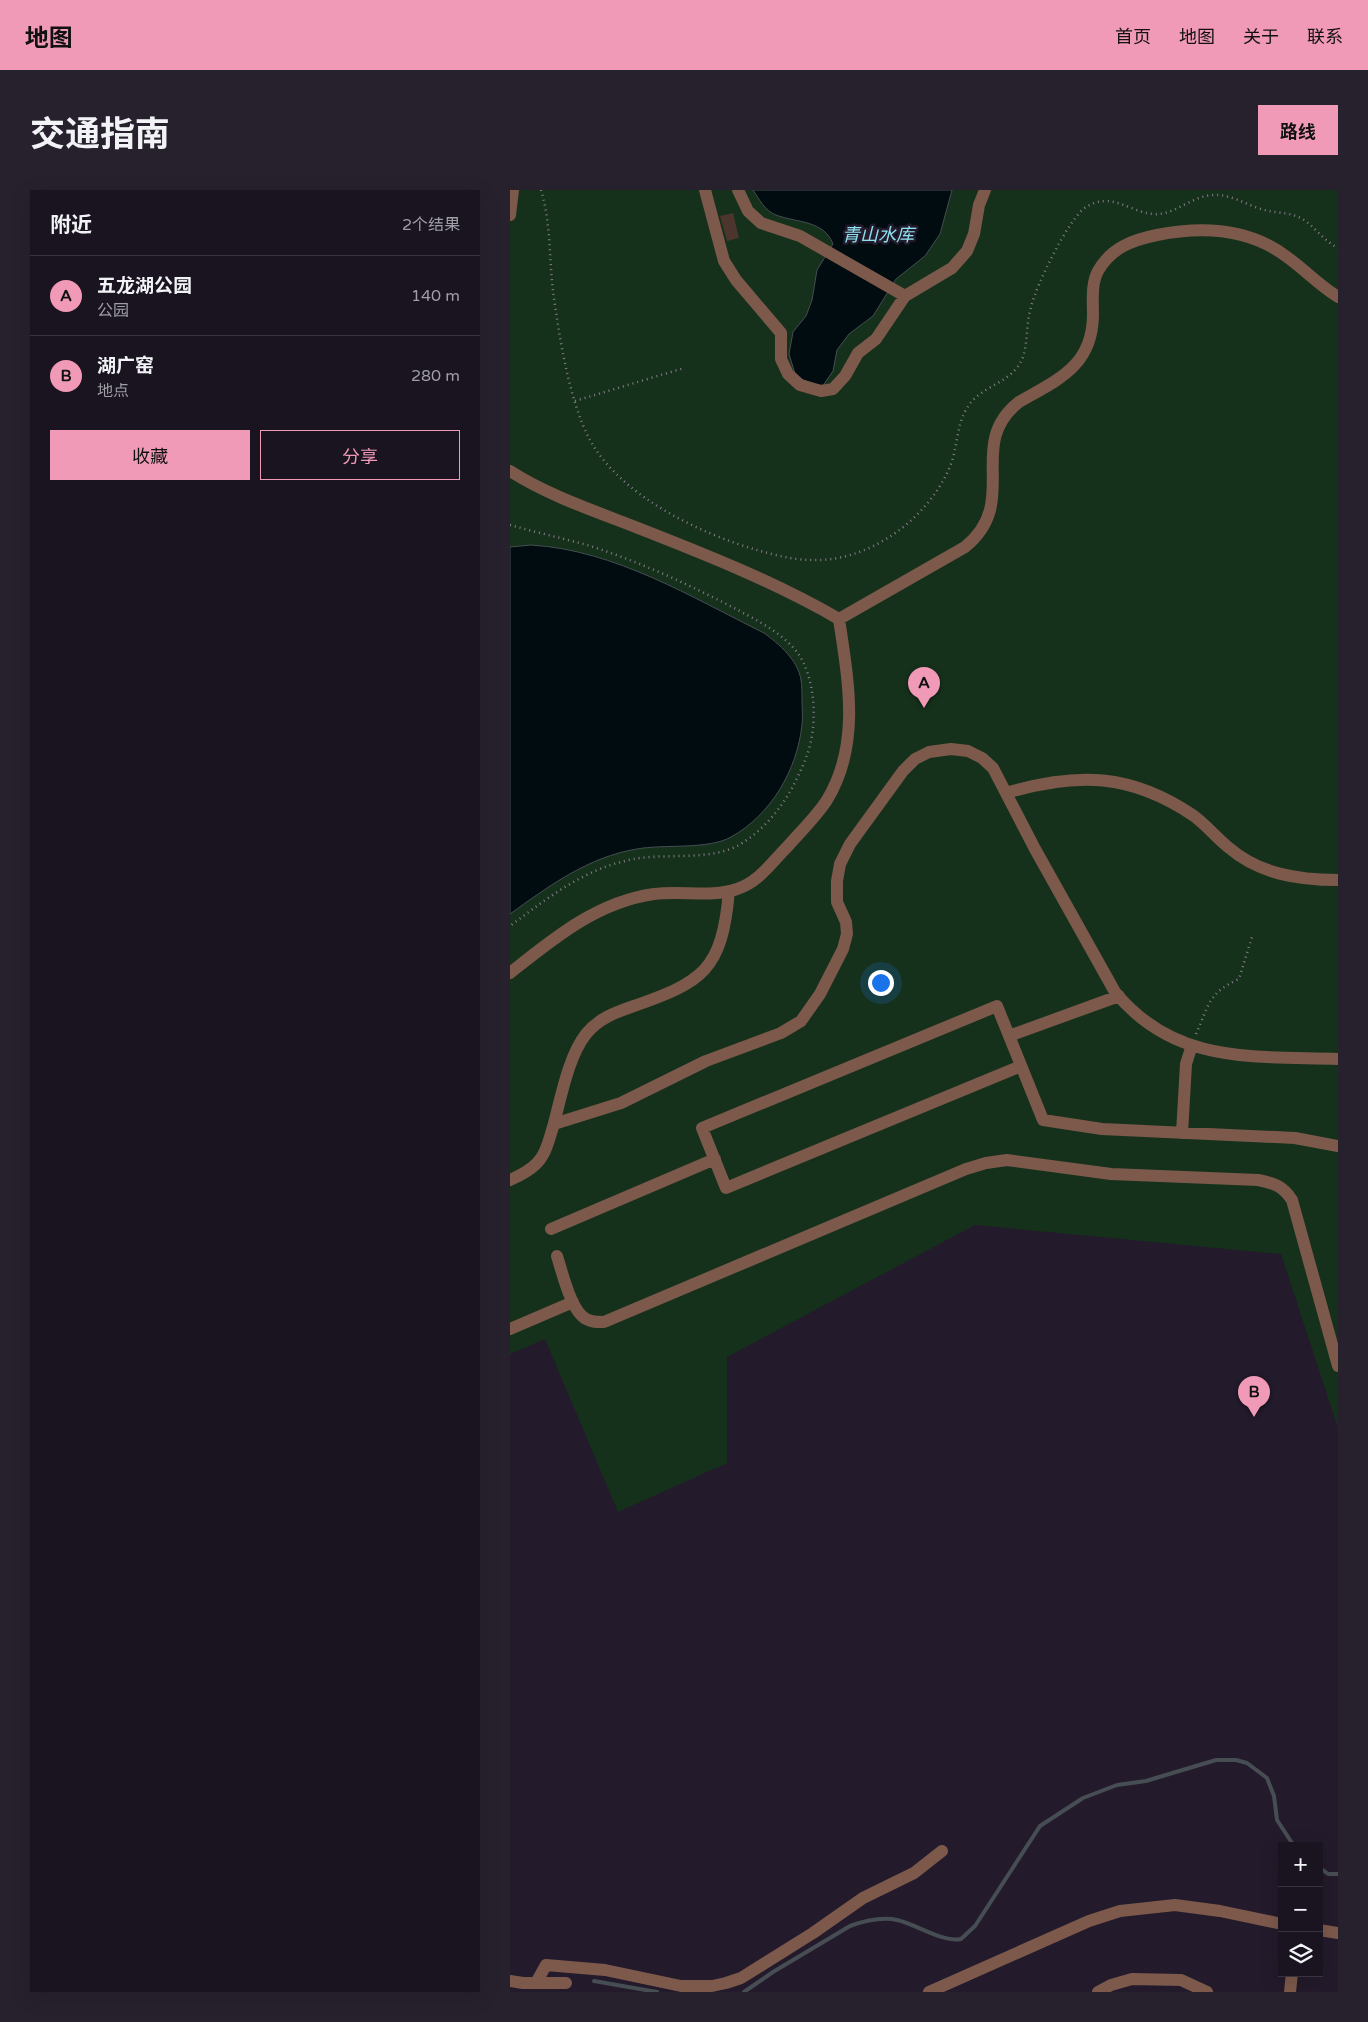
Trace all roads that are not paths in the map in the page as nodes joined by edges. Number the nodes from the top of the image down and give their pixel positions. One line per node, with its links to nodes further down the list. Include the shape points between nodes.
1 (513, 190): 5 (street)
2 (705, 190): 6 (street, via 724,261 781,333 781,359 788,374 800,385 820,391 833,388 845,376 858,353 876,339)
3 (738, 190): 6 (street, via 748,212 761,223 800,236)
4 (985, 190): 6 (street, via 967,251 952,268)
5 (510, 216)
6 (905, 296)
7 (1338, 297): 9 (street, via 1285,255 1235,233 1180,230 1120,246 1107,258 1095,278 1092,326 1083,355 1069,372 1019,402 1000,423 993,446 992,504 981,532 965,547)
8 (510, 471): 9 (street, via 584,507 768,582)
9 (838, 619): 12 (street, via 850,713 847,748 840,772 817,813 759,877)
10 (1006, 793): 11 (street, via 1038,783 1077,778 1135,787 1170,801 1196,818 1229,848 1254,865 1282,876); 14 (street); 19 (street, via 992,768 968,751 929,752 915,759 850,844 840,864 838,902 848,934 820,994 801,1021 781,1033 706,1061 621,1103)
11 (1338, 880)
12 (729, 891): 13 (street, via 655,894 617,904 564,931); 19 (street, via 719,947 711,962 677,991 609,1014 588,1032 576,1050)
13 (510, 973)
14 (1118, 996): 15 (street); 16 (street, via 1145,1022)
15 (1009, 1036): 18 (street); 22 (street, via 997,1006 711,1124 702,1128)
16 (1192, 1045): 17 (street, via 1233,1056); 20 (street, via 1186,1064)
17 (1338, 1059)
18 (1021, 1066): 20 (street, via 1042,1120 1102,1130); 22 (street, via 726,1188)
19 (554, 1124): 23 (street, via 537,1164)
20 (1182, 1133): 21 (street, via 1295,1138)
21 (1338, 1146)
22 (715, 1159): 24 (street)
23 (510, 1180)
24 (550, 1229)
25 (557, 1256): 26 (street)
26 (574, 1302): 27 (street); 28 (street, via 582,1316 592,1322 604,1322 986,1163 1007,1160 1111,1174 1258,1180 1285,1189 1292,1200)
27 (510, 1329)
28 (1338, 1366)
29 (942, 1851): 35 (street, via 914,1873 863,1898 740,1978 726,1983 682,1986 606,1970 546,1965)
30 (1278, 1923): 37 (street, via 1175,1904 1120,1911 1089,1921)
31 (1323, 1931): 32 (street)
32 (1338, 1933)
33 (1292, 1977): 40 (street)
34 (510, 1981): 35 (street)
35 (536, 1983): 36 (street)
36 (566, 1983)
37 (929, 1992)
38 (1098, 1992): 39 (street, via 1132,1979 1181,1980)
39 (1207, 1992)
40 (1290, 1992)

